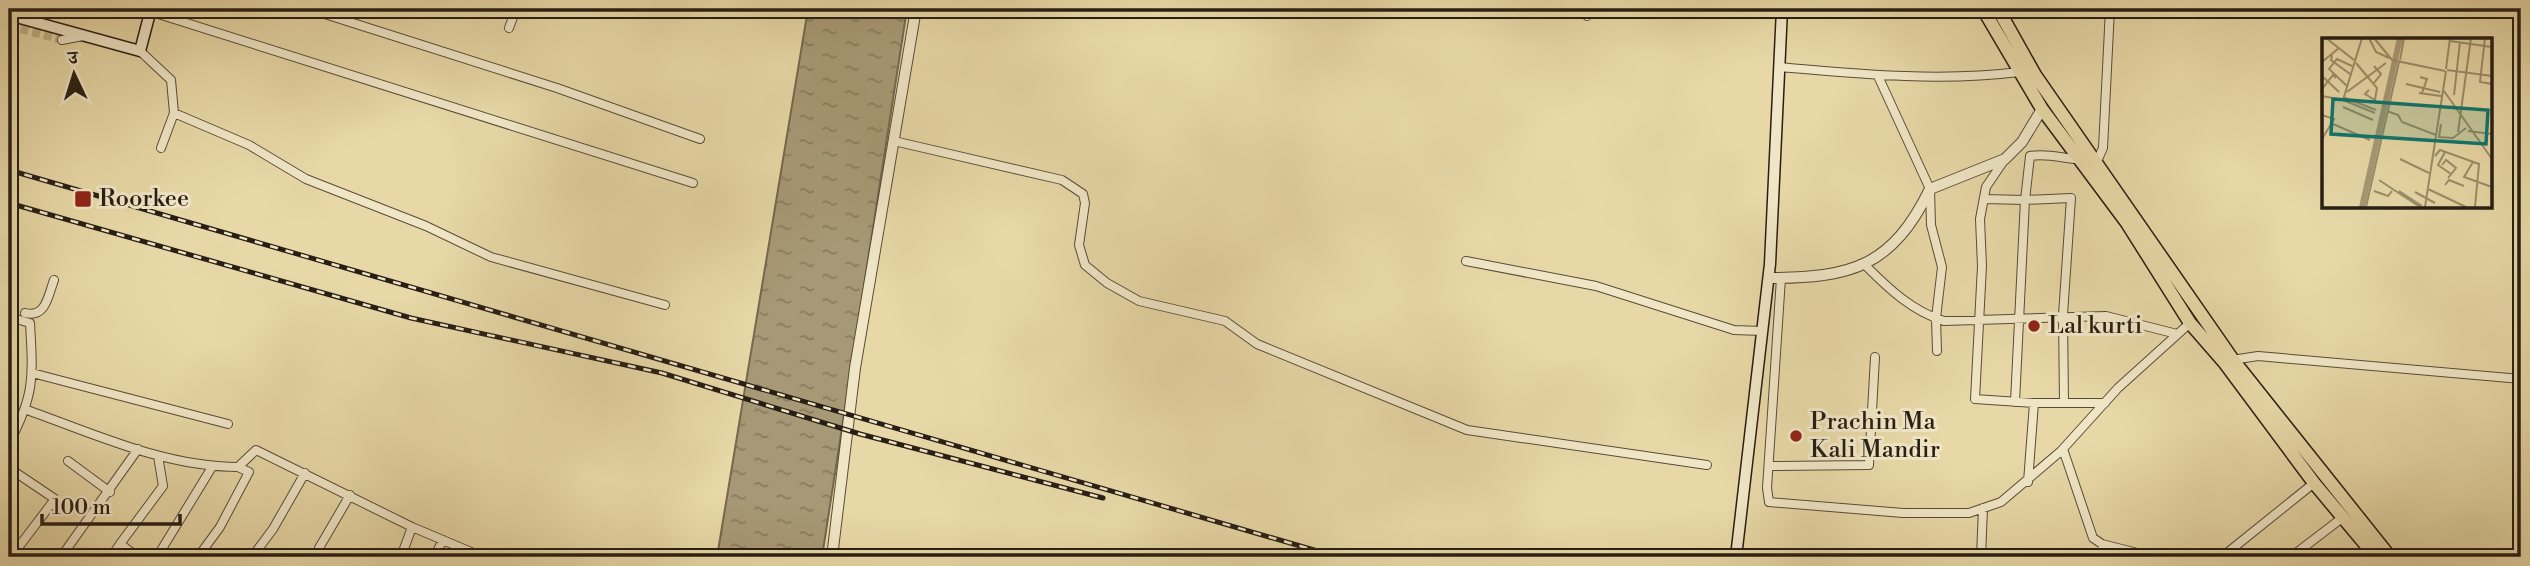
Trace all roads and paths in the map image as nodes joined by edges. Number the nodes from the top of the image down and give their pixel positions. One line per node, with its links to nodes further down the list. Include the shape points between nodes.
1 (309, 9): 19 (street)
2 (516, 9): 10 (street)
3 (916, 9): 20 (street)
4 (1782, 9): 14 (main road)
5 (1983, 9): 15 (main road)
6 (1998, 9): 25 (main road)
7 (2110, 9): 25 (street, via 2103,148 2098,159)
8 (153, 10): 13 (main road); 26 (street)
9 (9, 15): 11 (main road)
10 (509, 28)
11 (84, 36): 12 (street); 13 (main road)
12 (62, 40)
13 (140, 51): 18 (street, via 171,80)
14 (1779, 67): 16 (street); 32 (main road)
15 (2019, 72): 16 (street, via 1970,78); 17 (main road)
16 (1878, 76): 27 (street)
17 (2042, 109): 21 (street); 25 (main road)
18 (174, 113): 22 (street); 34 (street, via 249,145 306,179 491,257)
19 (700, 139)
20 (894, 141): 60 (street, via 1062,180 1076,188 1083,194 1086,211 1079,245 1082,258 1107,283 1139,301 1225,321 1257,344 1467,430); 87 (street, via 855,368)
21 (2022, 142): 23 (street); 24 (street)
22 (161, 148)
23 (2036, 155): 25 (street); 29 (street, via 2030,156)
24 (2005, 159): 27 (street); 28 (street, via 1986,187)
25 (2087, 161): 41 (main road); 46 (main road)
26 (693, 183)
27 (1930, 189): 31 (street, via 1916,217); 39 (street, via 1931,225 1942,267)
28 (1984, 199): 29 (street); 40 (street)
29 (2025, 200): 35 (street, via 2071,198); 37 (street)
30 (1466, 261): 42 (street, via 1596,286 1734,330)
31 (1866, 266): 32 (street, via 1802,278); 39 (street, via 1924,315)
32 (1775, 278): 42 (main road); 61 (street)
33 (54, 280): 36 (street, via 43,310)
34 (665, 305)
35 (2063, 315): 37 (street); 43 (street, via 2106,316); 51 (street)
36 (28, 316): 38 (street); 47 (street)
37 (2019, 316): 40 (street); 49 (street)
38 (9, 317)
39 (1936, 318): 40 (street); 44 (street)
40 (1979, 318): 49 (street, via 1975,399)
41 (2190, 323): 43 (street); 46 (main road)
42 (1762, 331): 88 (main road)
43 (2177, 334): 52 (street)
44 (1937, 351)
45 (1875, 356): 61 (street, via 1869,465)
46 (2229, 361): 48 (street, via 2258,356); 67 (main road); 95 (main road)
47 (33, 373): 53 (street); 54 (street)
48 (2521, 379)
49 (2015, 402): 50 (street)
50 (2034, 402): 51 (street); 66 (street)
51 (2064, 403): 52 (street)
52 (2105, 403): 57 (street)
53 (27, 410): 55 (street); 56 (street)
54 (228, 424)
55 (9, 443)
56 (138, 449): 58 (street); 68 (street)
57 (2063, 449): 66 (street); 75 (street, via 2093,538)
58 (158, 456): 62 (street); 74 (street, via 163,486)
59 (68, 461): 68 (street)
60 (1707, 465)
61 (1769, 466): 70 (street, via 1769,502 1903,513 1969,513)
62 (212, 467): 63 (street); 81 (street)
63 (238, 467): 65 (street, via 256,450); 82 (street, via 249,472)
64 (9, 468): 77 (street, via 55,499)
65 (305, 473): 69 (street); 83 (street)
66 (2028, 482): 70 (street, via 2001,502)
67 (2314, 483): 71 (main road); 92 (street)
68 (110, 492): 78 (street)
69 (350, 495): 72 (street); 76 (street)
70 (1983, 508): 89 (street)
71 (2342, 518): 93 (street); 94 (main road)
72 (412, 527): 73 (street); 84 (street)
73 (443, 540): 85 (street); 86 (street)
74 (120, 544): 79 (street); 80 (street)
75 (2102, 544): 90 (street); 91 (street)
76 (319, 548)
77 (11, 557)
78 (61, 557)
79 (111, 557)
80 (138, 557)
81 (157, 557)
82 (198, 557)
83 (253, 557)
84 (401, 557)
85 (434, 557)
86 (483, 557)
87 (832, 557)
88 (1736, 557)
89 (1981, 557)
90 (2104, 557)
91 (2153, 557)
92 (2222, 557)
93 (2291, 557)
94 (2376, 557)
95 (2390, 557)

